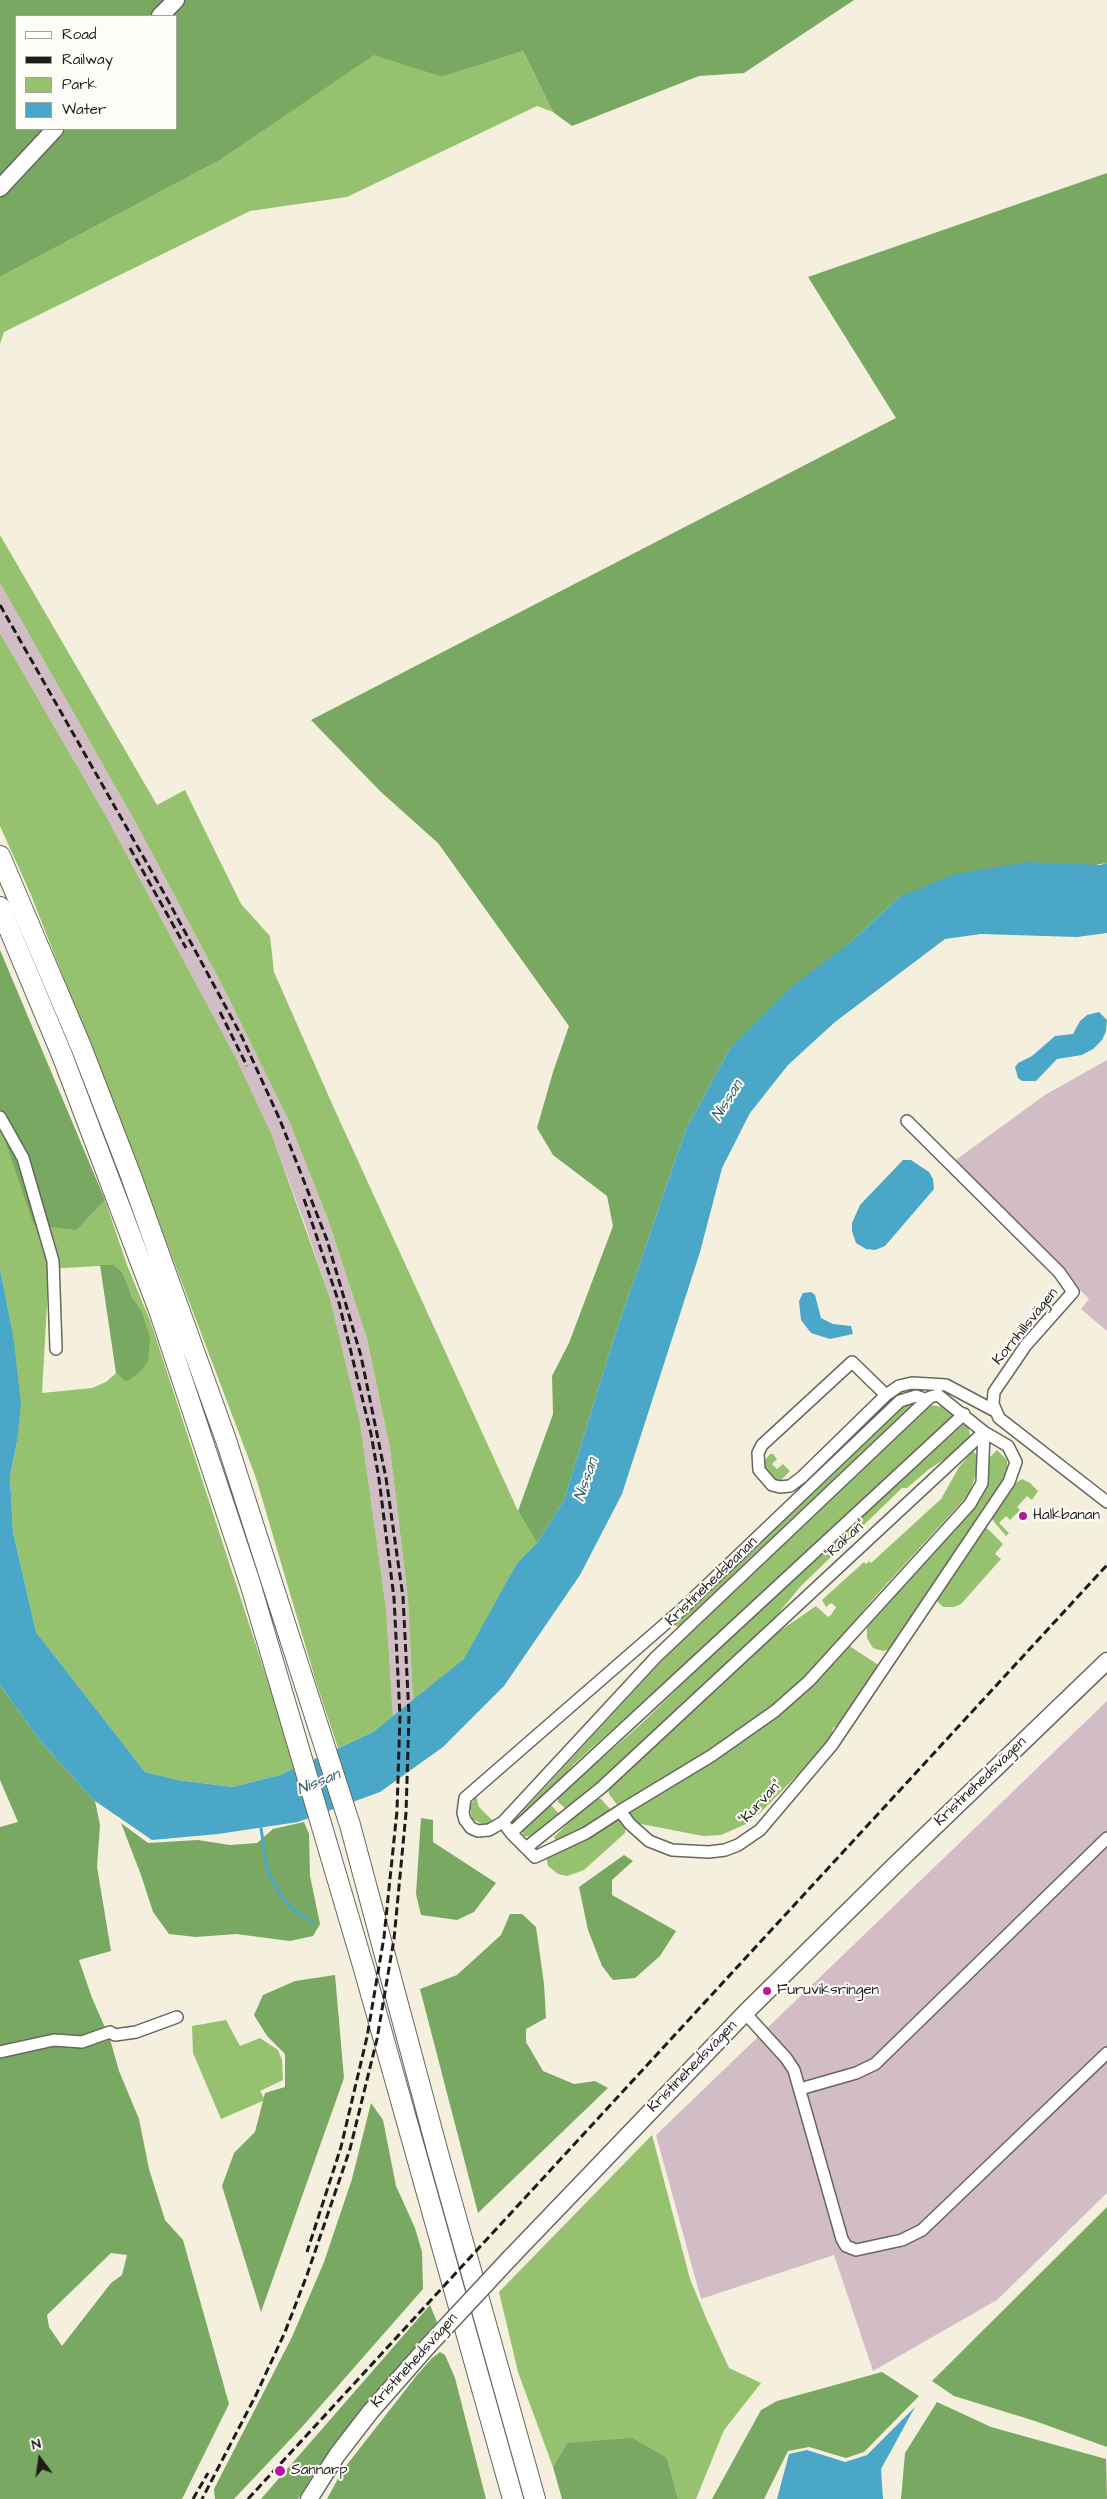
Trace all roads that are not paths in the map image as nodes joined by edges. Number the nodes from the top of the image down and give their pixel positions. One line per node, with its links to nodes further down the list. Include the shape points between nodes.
1 (176, 0): 2 (street)
2 (161, 15)
3 (54, 130): 4 (street)
4 (0, 188)
5 (0, 856): 30 (highway, via 82,1049 179,1305 229,1449 350,1825)
6 (0, 907): 29 (highway, via 62,1055 160,1313 244,1565)
7 (0, 1118): 9 (street, via 23,1158 54,1261)
8 (907, 1121): 13 (street, Kornhillsvägen, via 1059,1272 1074,1292 1026,1346 994,1392)
9 (56, 1349)
10 (940, 1384): 11 (street, via 912,1382 899,1386); 12 (street, Kristinehedsbanan); 13 (street)
11 (886, 1396): 11 (street, via 790,1486 772,1485 760,1470 758,1452 762,1445 852,1362)
12 (930, 1398): 14 (street, via 938,1395); 19 (street, Kristinehedsbanan, via 656,1657); 19 (street, via 916,1396 900,1401 680,1611 465,1798 465,1820 471,1828 489,1830)
13 (995, 1411): 16 (street, via 999,1418)
14 (964, 1414): 15 (street); 20 (street)
15 (984, 1432): 18 (street, via 982,1483 970,1504 809,1681 747,1732); 18 (street, "Kurvan", via 1008,1446 1016,1462 1014,1472 832,1745 760,1830 738,1845 709,1852 672,1850 649,1841); 22 (street, "Rakan", via 601,1788)
16 (1107, 1502)
17 (1107, 1661): 23 (street, Kristinehedsvägen)
18 (620, 1811): 22 (street, via 586,1833 535,1857)
19 (503, 1822): 20 (street)
20 (511, 1833): 22 (street)
21 (1107, 1838): 27 (street, via 875,2064 856,2073)
22 (526, 1848)
23 (745, 2013): 27 (street, via 790,2063); 28 (street, Kristinehedsvägen, bridge, via 428,2346 371,2411)
24 (177, 2017): 25 (street, via 136,2032 116,2035 110,2032 82,2042 54,2040)
25 (0, 2052)
26 (1107, 2053): 27 (street, via 922,2230 907,2238 862,2250 849,2248 842,2239)
27 (800, 2089)
28 (309, 2499)
29 (513, 2499)
30 (535, 2499)

